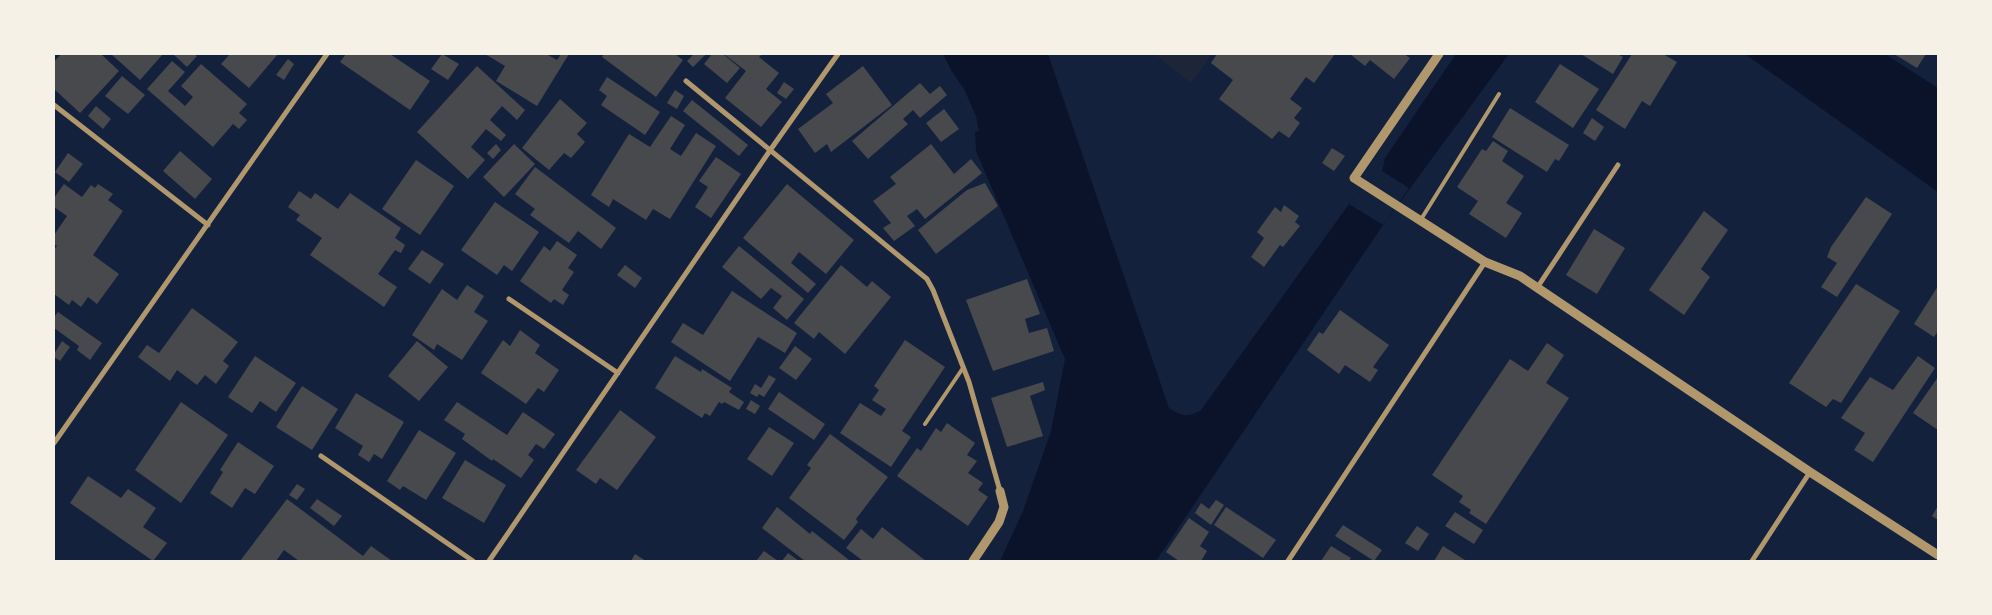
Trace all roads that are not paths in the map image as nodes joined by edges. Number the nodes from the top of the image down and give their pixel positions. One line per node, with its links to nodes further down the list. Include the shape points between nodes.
1 (327, 54): 10 (street)
2 (838, 54): 7 (street)
3 (1438, 54): 9 (street, via 1354,178)
4 (686, 80): 7 (street)
5 (1498, 94): 9 (lane)
6 (54, 105): 10 (street)
7 (771, 149): 14 (street, via 926,279); 15 (street)
8 (1618, 165): 12 (street)
9 (1420, 221): 11 (street)
10 (208, 225): 17 (street)
11 (1485, 262): 12 (street, via 1520,276); 25 (street)
12 (1537, 288): 19 (street)
13 (509, 299): 15 (street)
14 (963, 368): 16 (lane); 20 (street)
15 (618, 373): 23 (street)
16 (926, 424)
17 (54, 443)
18 (321, 456): 22 (street)
19 (1810, 472): 21 (street); 26 (street)
20 (1000, 491): 24 (street, via 1004,507 999,522)
21 (1938, 555)
22 (473, 561)
23 (489, 561)
24 (972, 561)
25 (1288, 561)
26 (1752, 561)

